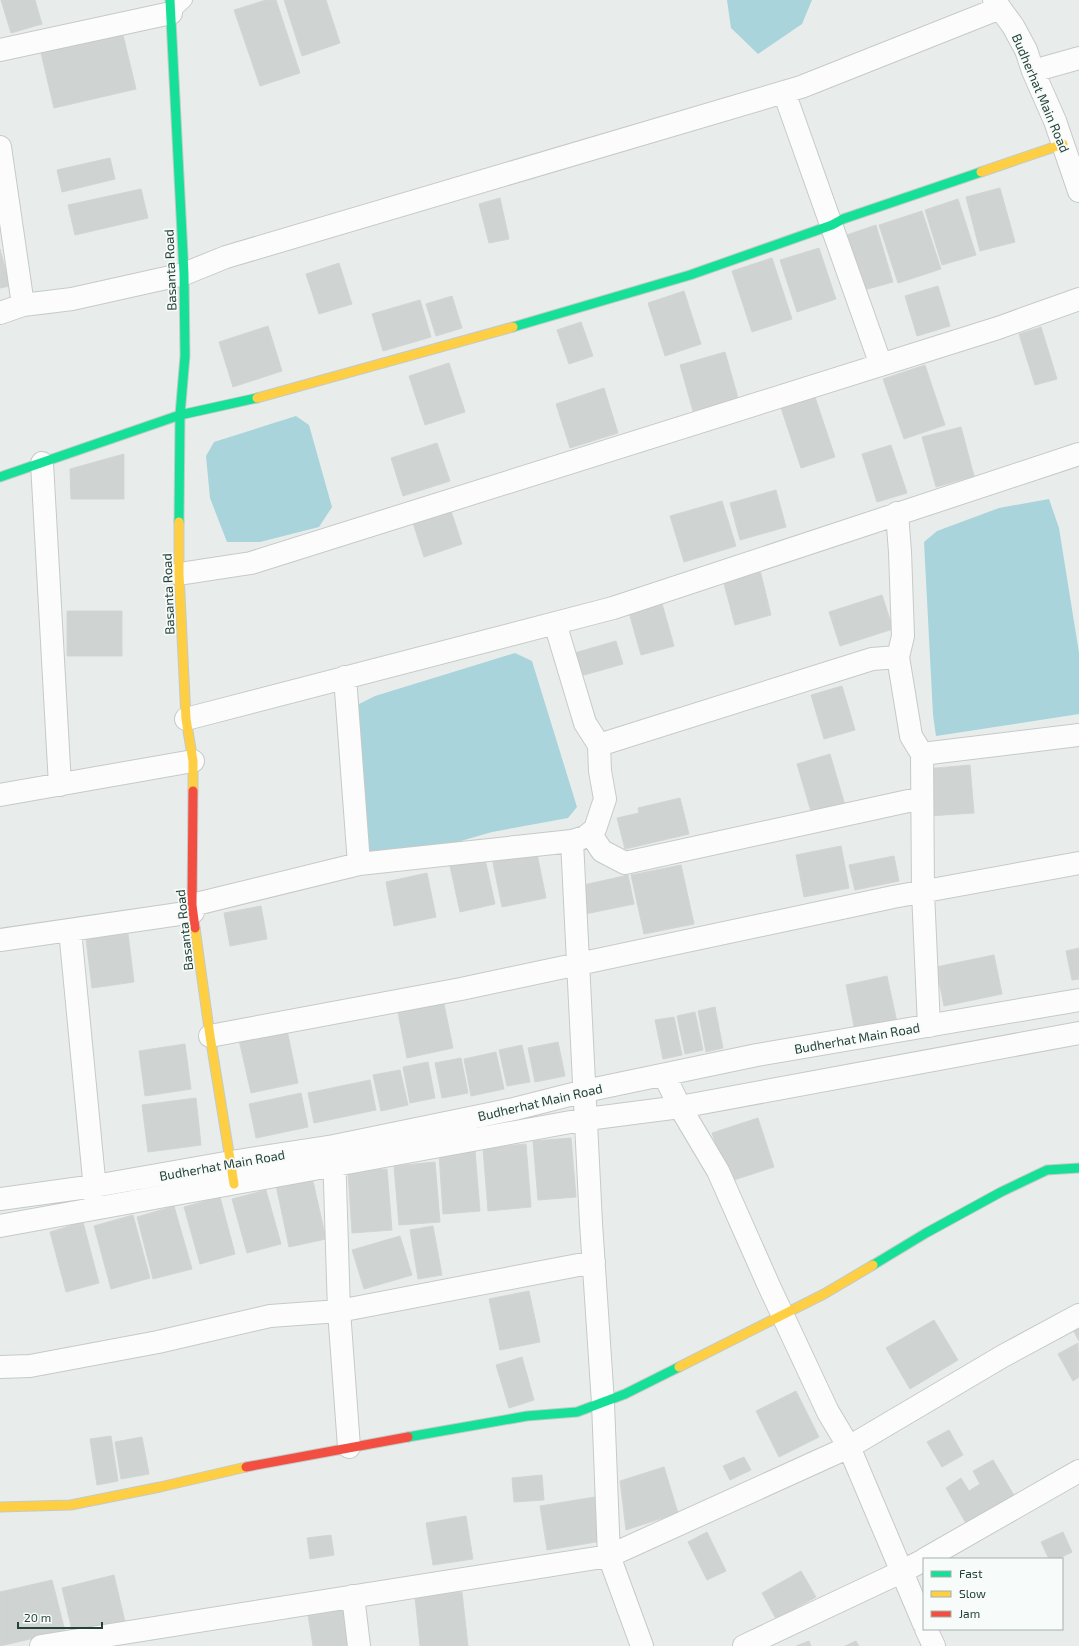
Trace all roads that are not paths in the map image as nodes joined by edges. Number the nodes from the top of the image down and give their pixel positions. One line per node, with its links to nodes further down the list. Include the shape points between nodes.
1 (175, 4): 3 (street); 11 (street, Basanta Road)
2 (997, 4): 5 (street, Budherhat Main Road, via 1026,50); 6 (street)
3 (0, 50)
4 (1079, 58): 5 (street)
5 (1033, 71): 7 (street, Budherhat Main Road)
6 (784, 92): 10 (street); 11 (street, via 226,257)
7 (1063, 144): 9 (street, Budherhat Main Road); 10 (street, via 917,193)
8 (0, 146): 13 (street)
9 (1079, 191)
10 (832, 225): 15 (street); 16 (street, via 690,275 526,324 276,394)
11 (184, 274): 13 (street, via 72,299); 16 (street, Basanta Road, via 185,356)
12 (1079, 299): 15 (street)
13 (23, 305): 14 (street)
14 (0, 313)
15 (881, 365): 21 (street, via 251,563)
16 (180, 415): 18 (street); 21 (street, Basanta Road)
17 (1079, 454): 20 (street)
18 (42, 463): 19 (street); 30 (street)
19 (0, 477)
20 (897, 513): 22 (street, via 613,608); 23 (street, via 903,636)
21 (179, 574): 25 (street, Basanta Road)
22 (555, 623): 24 (street); 27 (street, via 585,723)
23 (898, 657): 27 (street, via 872,659); 28 (street, via 911,736)
24 (345, 677): 25 (street); 35 (street)
25 (186, 719): 29 (street, Basanta Road)
26 (1079, 735): 28 (street)
27 (599, 745): 33 (street, via 605,799 595,829)
28 (922, 754): 32 (street)
29 (193, 762): 30 (street); 37 (street, Basanta Road)
30 (60, 785): 31 (street)
31 (0, 795)
32 (922, 798): 33 (street, via 626,863 602,852); 36 (street)
33 (581, 837): 35 (street); 40 (street)
34 (1079, 863): 36 (street)
35 (359, 864): 37 (street)
36 (923, 892): 40 (street); 42 (street)
37 (193, 908): 38 (street); 44 (street, Basanta Road)
38 (70, 930): 39 (street); 53 (street)
39 (0, 940)
40 (578, 965): 44 (street); 46 (street)
41 (1079, 1000): 42 (street, Budherhat Main Road)
42 (930, 1026): 45 (street, Budherhat Main Road, via 757,1055)
43 (1079, 1033): 47 (street, Budherhat Main Road)
44 (210, 1036): 50 (street, Basanta Road)
45 (664, 1075): 46 (street, Budherhat Main Road); 47 (street)
46 (585, 1091): 48 (street); 49 (street, Budherhat Main Road)
47 (680, 1107): 48 (street, Budherhat Main Road); 59 (street, via 718,1171)
48 (587, 1119): 49 (street, Budherhat Main Road); 57 (street)
49 (334, 1156): 50 (street, Budherhat Main Road); 52 (street, Budherhat Main Road); 58 (street)
50 (231, 1162): 52 (street, Basanta Road); 53 (street, Budherhat Main Road)
51 (1079, 1168): 59 (street, via 1047,1170 1001,1192)
52 (234, 1184): 55 (street, Budherhat Main Road)
53 (95, 1186): 54 (street, Budherhat Main Road); 55 (street)
54 (0, 1200)
55 (97, 1208): 56 (street, Budherhat Main Road)
56 (0, 1226)
57 (594, 1262): 58 (street); 62 (street)
58 (339, 1311): 61 (street, via 270,1316 158,1342 30,1366); 63 (street)
59 (783, 1315): 62 (street); 64 (street, via 828,1412)
60 (1079, 1315): 64 (street, via 1003,1356)
61 (0, 1367)
62 (603, 1403): 63 (street, via 578,1412 527,1416); 67 (street)
63 (349, 1447): 66 (street, via 71,1505)
64 (849, 1447): 67 (street); 70 (street)
65 (1079, 1471): 68 (street)
66 (0, 1507)
67 (609, 1556): 71 (street); 76 (street)
68 (927, 1558)
69 (923, 1560): 70 (street)
70 (901, 1572): 72 (street); 77 (street)
71 (353, 1596): 74 (street); 75 (street)
72 (923, 1622)
73 (926, 1630): 78 (street)
74 (40, 1646)
75 (359, 1646)
76 (642, 1646)
77 (744, 1646)
78 (934, 1646)

